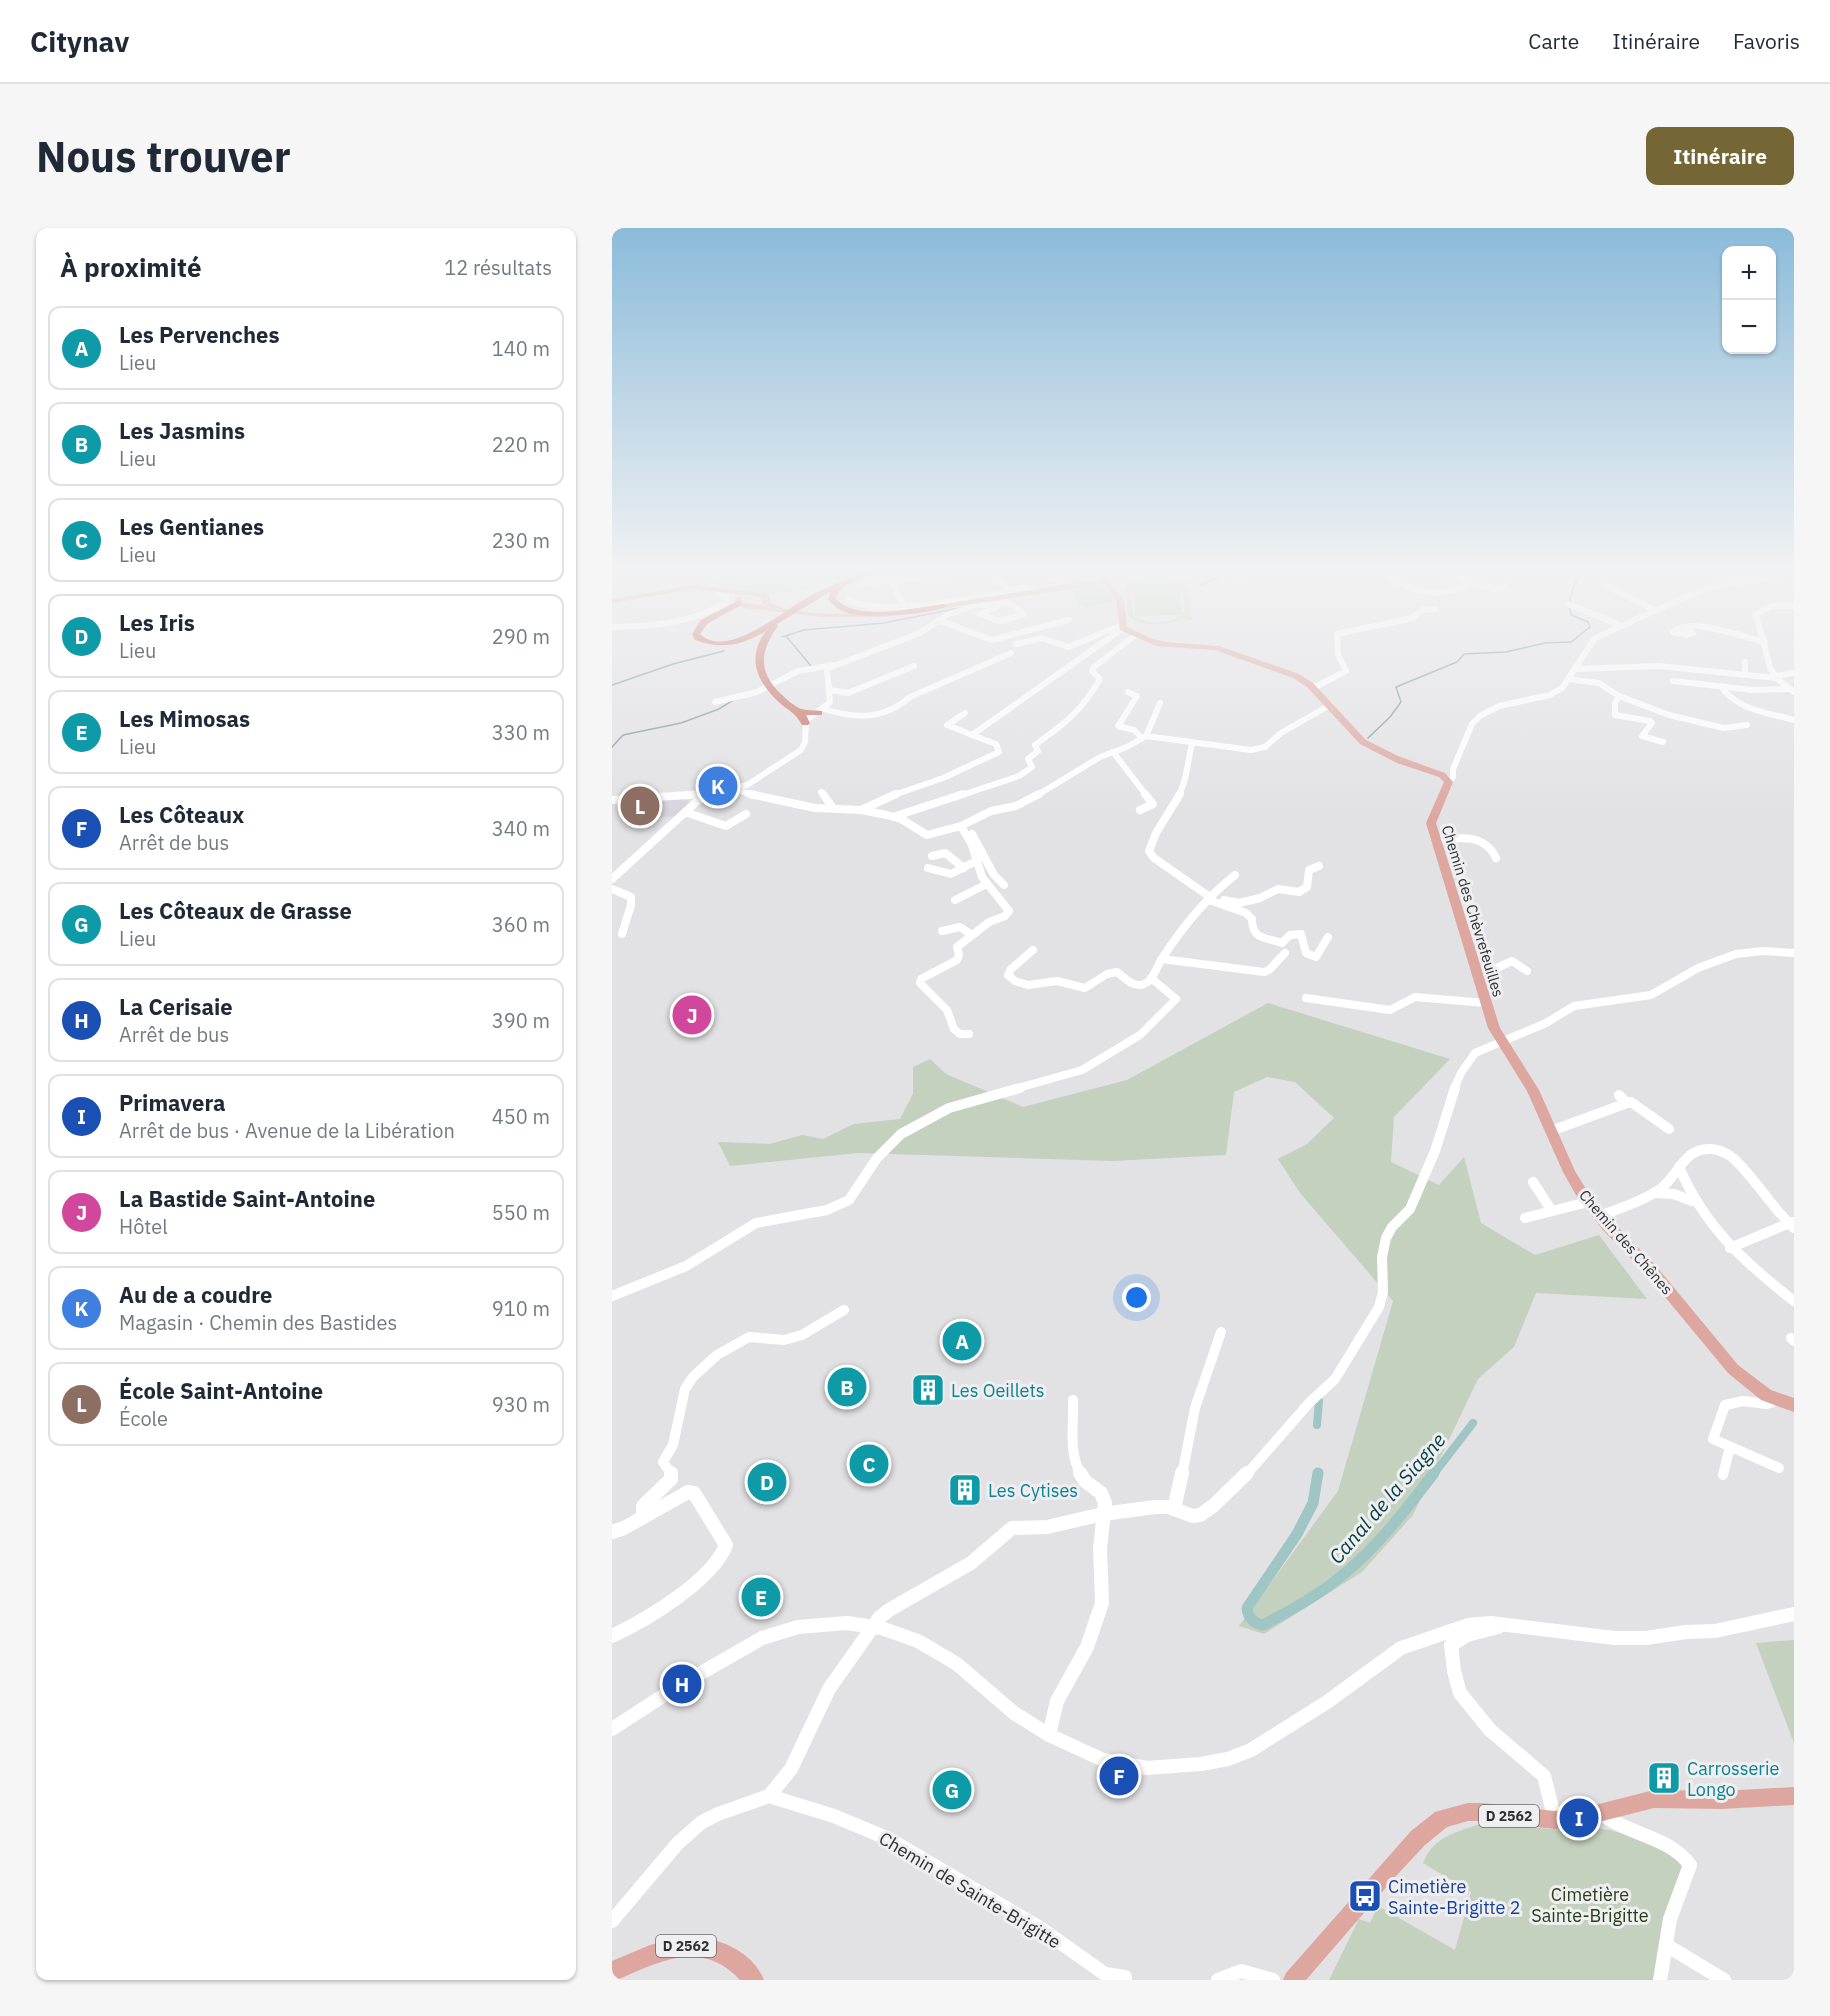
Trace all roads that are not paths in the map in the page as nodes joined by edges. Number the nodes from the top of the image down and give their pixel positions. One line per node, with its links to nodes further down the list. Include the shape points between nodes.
1 (759, 653): 29 (highway, via 759,669 769,687)
2 (867, 653): 11 (street)
3 (1011, 653): 28 (street, via 910,697 886,714 856,717)
4 (1086, 653): 34 (street)
5 (1112, 653): 49 (street, via 1094,667 1092,671 1100,679 1086,703 1035,745 1038,751 1028,759 1032,767 1019,776)
6 (1228, 653): 20 (main road, via 1286,672)
7 (1338, 653): 20 (street, via 1346,671)
8 (1585, 653): 13 (street, Chemin des Chèvrefeuilles)
9 (1767, 653): 16 (street)
10 (1745, 662): 15 (street)
11 (834, 665): 21 (street, via 827,671); 25 (street, via 798,671 757,692)
12 (914, 666): 21 (street, via 848,693)
13 (1575, 669): 15 (street, via 1659,666); 17 (street, Chemin des Chèvrefeuilles)
14 (1794, 672): 16 (street)
15 (1745, 675): 16 (street)
16 (1776, 677): 22 (street)
17 (1568, 679): 24 (street, via 1599,682); 39 (street, Chemin des Chèvrefeuilles, via 1550,695 1508,701 1476,719)
18 (1673, 681): 19 (street)
19 (1721, 686): 22 (street); 31 (street, via 1724,693 1743,704)
20 (1313, 688): 27 (main road)
21 (831, 690): 28 (street, via 831,699)
22 (1792, 691)
23 (1128, 692): 35 (street, via 1137,696 1118,726)
24 (1619, 696): 33 (street, via 1652,710 1724,728); 36 (street, via 1615,715 1650,721 1642,736)
25 (715, 702)
26 (1160, 703): 35 (street)
27 (1330, 705): 37 (street, via 1258,749 1244,751); 39 (main road, via 1360,740)
28 (821, 711): 29 (highway); 32 (street)
29 (798, 712): 32 (highway)
30 (965, 713): 34 (street, via 946,723)
31 (1794, 720)
32 (805, 723): 40 (street, via 801,750)
33 (1747, 724)
34 (972, 735): 45 (street, via 996,744 1000,750 961,771 887,796)
35 (1144, 737): 37 (street); 38 (street)
36 (1663, 742)
37 (1192, 743): 63 (street, via 1183,786 1149,851)
38 (1113, 752): 46 (street, via 1153,804); 50 (street, via 1033,798 991,811)
39 (1447, 779): 51 (main road, Chemin des Chèvrefeuilles, via 1431,823)
40 (736, 788): 42 (street); 44 (street, via 761,799)
41 (821, 792): 44 (street)
42 (705, 794): 43 (street); 47 (street)
43 (612, 800)
44 (833, 808): 45 (street)
45 (861, 810): 49 (street)
46 (1140, 810)
47 (685, 812): 48 (street, via 726,826); 59 (street)
48 (746, 814)
49 (893, 817): 50 (street, via 927,835)
50 (963, 826): 54 (street); 61 (street, via 979,843 997,881)
51 (1437, 840): 53 (street, via 1480,841 1490,847); 74 (main road, Chemin des Chèvrefeuilles)
52 (932, 856): 56 (street, via 947,850)
53 (1496, 858)
54 (978, 860): 56 (street); 60 (street)
55 (1319, 866): 63 (street, via 1309,870 1307,886 1299,892 1278,889 1239,903)
56 (964, 867): 57 (street, via 945,874)
57 (928, 868)
58 (1235, 875): 63 (street)
59 (612, 879)
60 (987, 884): 64 (street); 67 (street, via 1010,911)
61 (1004, 885)
62 (612, 889): 66 (street, via 631,897)
63 (1210, 898): 68 (street, via 1246,914 1252,919 1255,934 1282,943 1290,935 1301,934 1306,953 1316,957); 72 (street)
64 (956, 900)
65 (942, 931): 67 (street, via 960,927)
66 (622, 934)
67 (972, 935): 78 (street, via 957,947 957,960 920,983 947,1010 954,1029)
68 (1328, 937)
69 (1033, 950): 75 (street, via 1011,969 1008,975 1013,980 1028,985 1057,981 1084,988 1110,972 1117,972 1138,986)
70 (1285, 953): 72 (street, via 1264,972)
71 (1794, 954): 79 (street, via 1778,951 1723,956 1657,993 1588,1001)
72 (1162, 959): 75 (street)
73 (1527, 971): 74 (street, via 1512,961)
74 (1477, 977): 77 (main road, Chemin des Chèvrefeuilles)
75 (1151, 978): 94 (street, via 1176,999 1140,1035 1089,1067 949,1108 901,1134 877,1158 849,1200 827,1210 756,1223 686,1266)
76 (1306, 998): 77 (street, via 1390,1011 1415,997)
77 (1485, 1003): 79 (main road, Chemin des Chèvrefeuilles)
78 (969, 1034)
79 (1502, 1042): 83 (main road, Chemin des Chênes, via 1533,1090); 104 (street, via 1475,1053 1462,1071 1414,1200 1386,1238 1379,1307 1335,1379 1213,1506 1193,1516)
80 (1619, 1095): 81 (street)
81 (1627, 1103): 82 (street); 83 (street)
82 (1669, 1129)
83 (1551, 1131): 87 (main road, Chemin des Chênes)
84 (1679, 1167): 86 (street, via 1670,1182); 88 (street); 92 (street, via 1688,1156 1704,1149 1730,1155)
85 (1533, 1182): 89 (street)
86 (1654, 1193): 88 (street, via 1674,1194); 90 (street)
87 (1588, 1202): 89 (street); 90 (main road, Chemin des Chênes)
88 (1694, 1202): 93 (street)
89 (1552, 1211): 91 (street)
90 (1599, 1216): 98 (main road, Chemin des Chênes, via 1651,1270 1716,1351 1751,1385)
91 (1525, 1218)
92 (1792, 1224): 93 (street)
93 (1730, 1248): 95 (street)
94 (612, 1296)
95 (1794, 1301)
96 (844, 1310): 106 (street, via 802,1335 784,1340 749,1337 717,1354 693,1377 685,1389 673,1446 663,1462 672,1474 671,1479 643,1506)
97 (1221, 1332): 104 (street, via 1195,1408)
98 (1769, 1396): 100 (main road, Chemin des Chênes); 101 (street, via 1771,1403 1767,1405 1743,1400 1725,1405 1713,1439)
99 (1073, 1400): 105 (street, via 1074,1463 1085,1481 1101,1493 1105,1503)
100 (1794, 1405)
101 (1730, 1447): 102 (street); 103 (street)
102 (1779, 1468)
103 (1723, 1475)
104 (1174, 1509): 105 (street, via 1155,1507)
105 (1103, 1514): 112 (street, via 1102,1603 1087,1647 1057,1701); 113 (street, via 1047,1527 1012,1528 971,1563 879,1618 829,1689 791,1769)
106 (643, 1517): 107 (street); 110 (street, via 679,1495 694,1493 727,1551 688,1588)
107 (612, 1532)
108 (1794, 1614): 109 (street, via 1715,1631 1646,1638)
109 (1507, 1625): 112 (street, via 1468,1625 1401,1648 1327,1702 1251,1750 1228,1759 1148,1768 1103,1760); 116 (street, via 1467,1635 1450,1645 1454,1671 1460,1694 1490,1730 1544,1776)
110 (612, 1636)
111 (612, 1729): 112 (street, via 762,1638 798,1627 847,1623 881,1628 918,1641 957,1664 1014,1713)
112 (1048, 1735)
113 (769, 1796): 117 (street, via 702,1821); 120 (street, Chemin de Sainte-Brigitte, via 834,1816 889,1839 1040,1928 1105,1974)
114 (1794, 1796): 115 (main road, D 2562, via 1654,1799)
115 (1601, 1814): 116 (main road, D 2562); 118 (street, via 1617,1827 1687,1858 1688,1875 1670,1919)
116 (1555, 1820): 124 (main road, D 2562, via 1467,1812 1442,1819 1389,1869)
117 (612, 1921)
118 (1666, 1945): 125 (street); 126 (street)
119 (612, 1972): 121 (main road, D 2562, via 671,1947 700,1946 735,1959)
120 (1125, 1978)
121 (754, 1980)
122 (1218, 1980): 123 (street, via 1241,1971)
123 (1274, 1980)
124 (1293, 1980)
125 (1660, 1980)
126 (1724, 1980)

